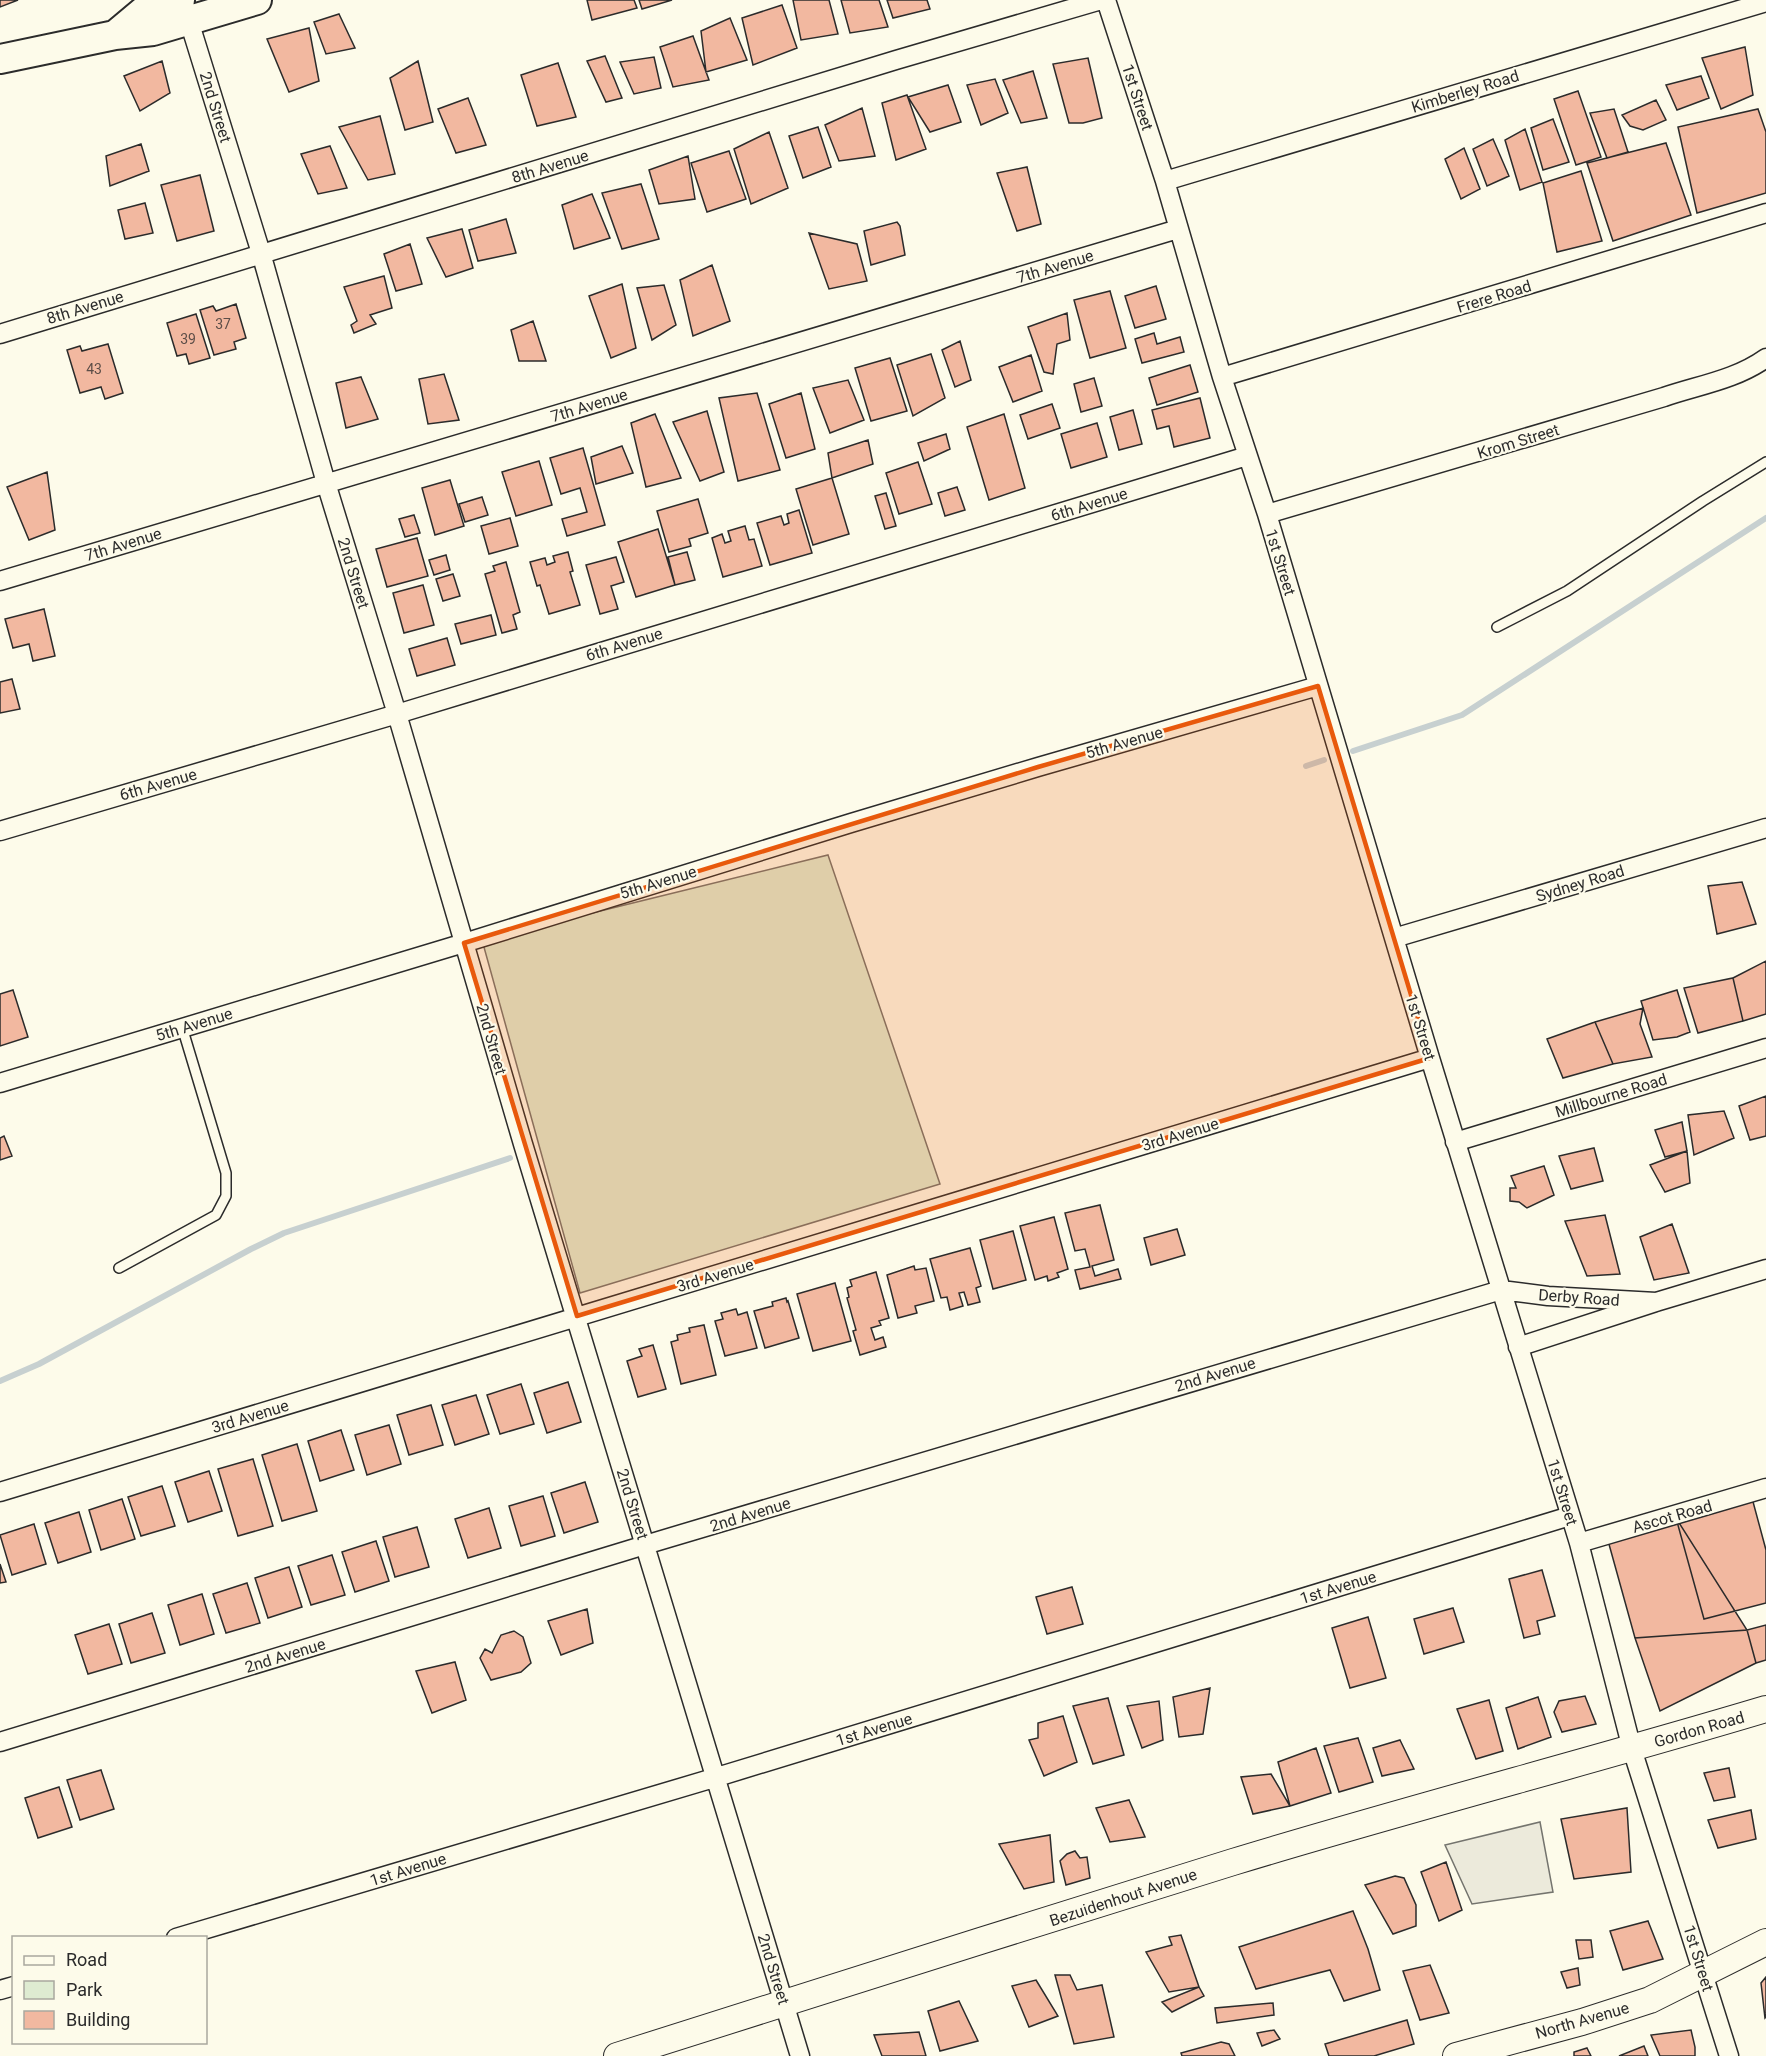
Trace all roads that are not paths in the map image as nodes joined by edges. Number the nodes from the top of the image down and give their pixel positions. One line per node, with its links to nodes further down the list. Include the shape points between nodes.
1 (257, 0): 5 (main road)
2 (1101, 0): 11 (street, 8th Avenue)
3 (1106, 0): 8 (street, 1st Street)
4 (1766, 2): 8 (street, Kimberley Road)
5 (185, 10): 6 (main road); 11 (street, 2nd Street)
6 (147, 13): 7 (main road, via 115,35)
7 (0, 59)
8 (1165, 181): 10 (street, 1st Street)
9 (1766, 213): 14 (street, Frere Road)
10 (1178, 229): 14 (street, 1st Street); 17 (street, 7th Avenue)
11 (261, 253): 12 (street, 8th Avenue); 17 (street, 2nd Street)
12 (0, 334)
13 (1766, 358): 18 (street, Krom Street, via 1723,380)
14 (1222, 377): 15 (street, 1st Street)
15 (1247, 456): 18 (street, 1st Street); 22 (street, 6th Avenue)
16 (1766, 462): 20 (lane, via 1567,591)
17 (326, 483): 19 (street, 7th Avenue); 22 (street, 2nd Street)
18 (1267, 514): 21 (street, 1st Street)
19 (0, 581)
20 (1497, 627)
21 (1318, 686): 25 (street, 1st Street); 26 (street, 5th Avenue, via 873,816)
22 (397, 714): 24 (street, 6th Avenue); 26 (street, 2nd Street)
23 (1766, 828): 25 (street, Sydney Road)
24 (0, 831)
25 (1394, 939): 29 (street, 1st Street)
26 (464, 943): 27 (street, 5th Avenue); 36 (street, 2nd Street)
27 (182, 1027): 30 (street, 5th Avenue); 32 (lane, via 226,1173 226,1196 216,1215)
28 (1766, 1048): 31 (street, Millbourne Road)
29 (1430, 1058): 31 (street, 1st Street); 36 (street, 3rd Avenue)
30 (0, 1083)
31 (1455, 1142): 34 (street, 1st Street)
32 (120, 1268)
33 (1766, 1269): 35 (street, Derby Road)
34 (1501, 1290): 35 (street, Derby Road); 37 (street, 1st Street); 42 (street, 2nd Avenue)
35 (1656, 1302): 37 (street, Derby Road)
36 (577, 1316): 39 (street, 3rd Avenue); 42 (street, 2nd Street)
37 (1518, 1347): 40 (street, 1st Street)
38 (1766, 1488): 41 (street, Ascot Road)
39 (0, 1492)
40 (1570, 1516): 41 (street, 1st Street); 46 (street, 1st Avenue)
41 (1579, 1543): 45 (street, 1st Street)
42 (645, 1545): 44 (street, 2nd Avenue); 46 (street, 2nd Street)
43 (1766, 1709): 45 (street, Gordon Road)
44 (0, 1742)
45 (1632, 1749): 49 (street, 1st Street); 50 (street, Bezuidenhout Avenue, via 1233,1862)
46 (717, 1777): 47 (street, 1st Avenue); 50 (street, 2nd Street)
47 (183, 1936)
48 (1766, 1942): 49 (street, North Avenue)
49 (1704, 1974): 53 (street, North Avenue, via 1650,2000); 54 (street, 1st Street)
50 (785, 2004): 51 (street, Bezuidenhout Avenue); 52 (street, 2nd Street)
51 (617, 2056)
52 (800, 2056)
53 (1456, 2056)
54 (1729, 2056)

